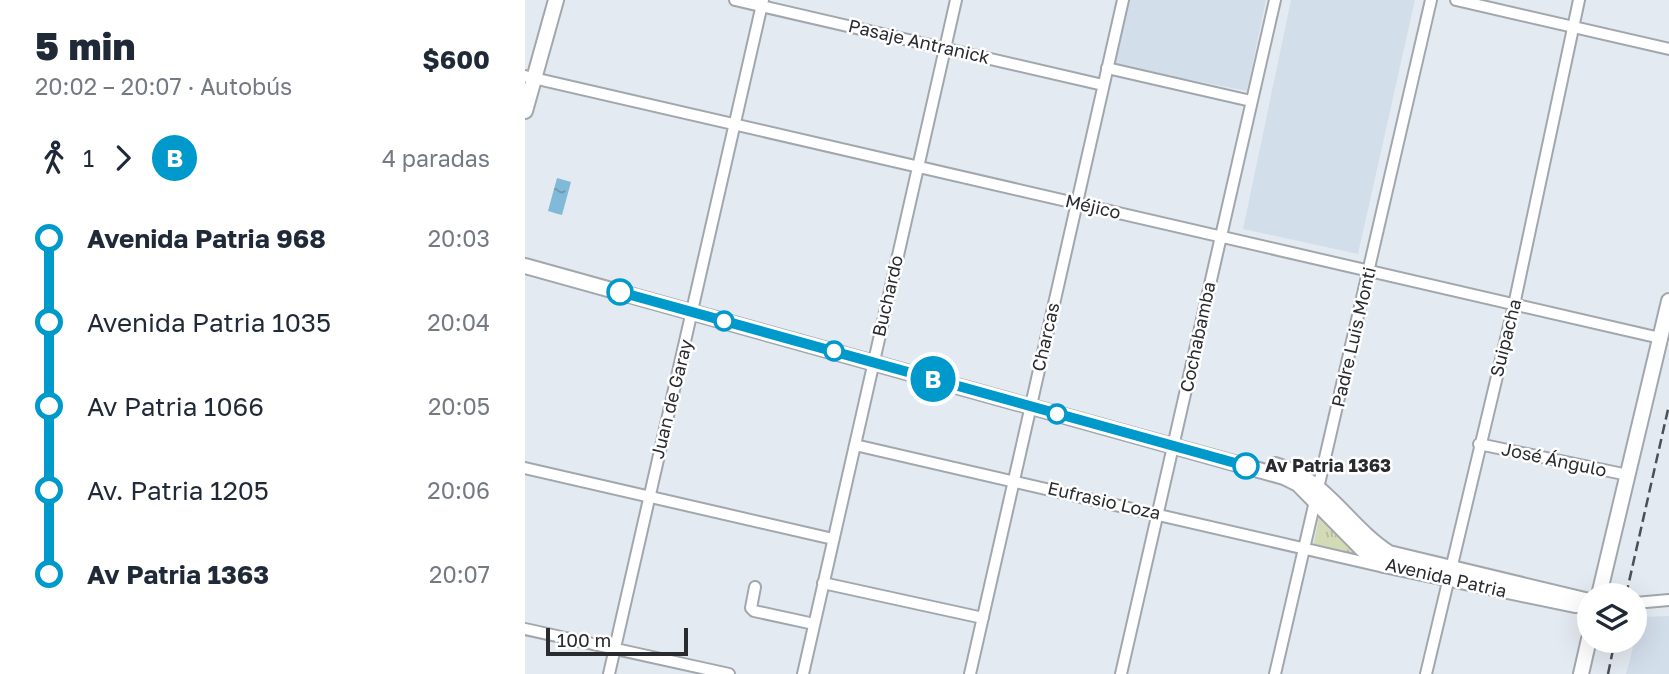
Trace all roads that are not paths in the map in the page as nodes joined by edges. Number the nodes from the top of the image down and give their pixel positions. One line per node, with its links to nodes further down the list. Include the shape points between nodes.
1 (556, 0): 14 (main road)
2 (735, 0): 9 (street, Pasaje Antranick)
3 (956, 0): 11 (street, Buchardo)
4 (1123, 0): 13 (street, Charcas)
5 (1275, 0): 16 (street, Cochabamba)
6 (1431, 0): 24 (street, Padre Luis Monti)
7 (1456, 0): 10 (street)
8 (1579, 0): 10 (street, Suipacha)
9 (762, 3): 11 (street, Pasaje Antranick); 18 (street, Juan de Garay)
10 (1573, 27): 12 (street); 26 (street, Suipacha)
11 (946, 48): 15 (street, Pasaje Antranick); 19 (street, Buchardo)
12 (1669, 48)
13 (1107, 68): 15 (street, Charcas); 16 (street)
14 (530, 78): 17 (main road); 18 (street, Méjico)
15 (1103, 85): 20 (street, Charcas)
16 (1251, 101): 21 (street, Cochabamba)
17 (525, 111)
18 (735, 125): 19 (street, Méjico); 27 (street, Juan de Garay)
19 (918, 167): 20 (street, Méjico); 29 (street, Buchardo)
20 (1076, 204): 21 (street, Méjico); 30 (street, Charcas)
21 (1220, 237): 24 (street, Méjico); 31 (street, Cochabamba)
22 (525, 257): 27 (main road, Avenida Patria)
23 (525, 266): 27 (main road, Avenida Patria)
24 (1369, 271): 26 (street, Méjico); 37 (street, Padre Luis Monti)
25 (1669, 300): 28 (main road)
26 (1514, 305): 28 (street, Méjico); 32 (street, Suipacha)
27 (694, 309): 29 (main road, Avenida Patria); 38 (street, Juan de Garay)
28 (1660, 338): 35 (main road)
29 (875, 358): 30 (main road, Avenida Patria); 33 (street, Buchardo)
30 (1031, 402): 31 (main road, Avenida Patria); 36 (street, Charcas)
31 (1174, 442): 37 (main road, Avenida Patria, via 1295,471); 39 (main road, Avenida Patria, via 1284,477); 40 (street, Cochabamba)
32 (1479, 444): 35 (street, José Ángulo); 44 (street, Suipacha)
33 (855, 445): 36 (street, Eufrasio Loza); 41 (street, Buchardo)
34 (525, 468): 38 (street)
35 (1628, 475): 46 (main road)
36 (1014, 481): 40 (street, Eufrasio Loza); 51 (street, Charcas)
37 (1319, 486): 39 (street, Padre Luis Monti); 43 (main road, Avenida Patria)
38 (649, 496): 41 (street); 54 (street, Juan de Garay)
39 (1315, 501): 42 (street, Padre Luis Monti); 43 (main road, Avenida Patria)
40 (1158, 513): 42 (street, Eufrasio Loza); 60 (street, Cochabamba)
41 (833, 539): 45 (street, Buchardo)
42 (1303, 550): 43 (street, Eufrasio Loza); 61 (street, Padre Luis Monti)
43 (1362, 550): 44 (main road, Avenida Patria); 44 (main road, Avenida Patria, via 1399,571)
44 (1449, 574): 50 (main road, Avenida Patria); 62 (street, Suipacha)
45 (823, 583): 51 (street); 52 (street, Buchardo)
46 (1602, 583)
47 (755, 587): 52 (street, via 754,611)
48 (1669, 600): 49 (street)
49 (1647, 602)
50 (1577, 605)
51 (983, 618): 59 (street, Charcas)
52 (814, 624): 58 (street, Buchardo)
53 (525, 629): 54 (street)
54 (614, 649): 56 (street, Juan de Garay); 57 (street)
55 (1586, 653): 63 (main road)
56 (608, 674)
57 (729, 674)
58 (803, 674)
59 (970, 674)
60 (1121, 674)
61 (1275, 674)
62 (1426, 674)
63 (1581, 674)

